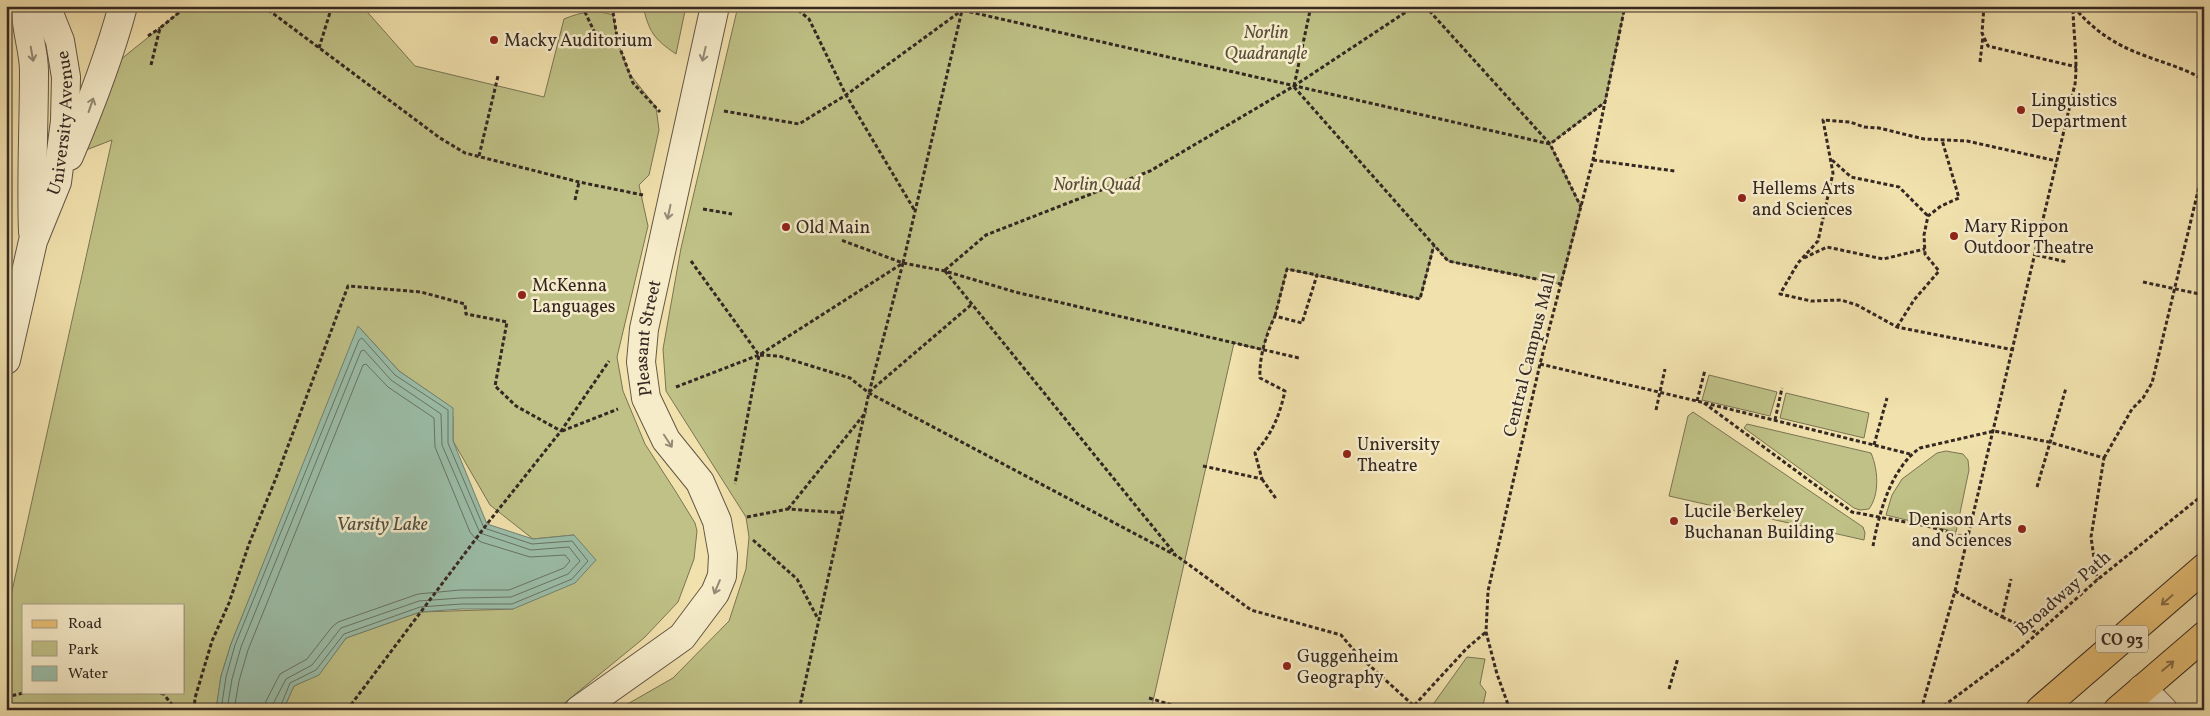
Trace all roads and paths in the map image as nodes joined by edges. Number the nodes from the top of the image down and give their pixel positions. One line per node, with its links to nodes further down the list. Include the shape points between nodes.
1 (26, 6): 51 (street, University Avenue, one-way to 51, via 26,26 34,69)
2 (42, 6): 41 (street, University Avenue, via 50,16 60,41 66,77)
3 (122, 6): 41 (street, one-way to 3, via 88,113)
4 (187, 6): 24 (path, via 160,28)
5 (263, 6): 22 (path)
6 (332, 6): 22 (path)
7 (582, 6): 21 (path, via 594,31)
8 (612, 6): 21 (path)
9 (715, 6): 80 (street, Pleasant Street, one-way to 80, via 644,329 641,362)
10 (793, 6): 29 (path, via 809,19)
11 (944, 6): 19 (path)
12 (963, 6): 19 (path)
13 (1311, 6): 28 (path)
14 (1415, 6): 28 (path)
15 (1425, 6): 34 (path)
16 (1625, 6): 30 (path, Central Campus Mall)
17 (1984, 6): 20 (path)
18 (2073, 6): 25 (path); 27 (path, via 2093,28 2110,39)
19 (962, 11): 28 (path); 29 (path); 47 (path)
20 (1983, 36): 23 (path); 25 (path, via 1988,46)
21 (618, 43): 32 (path, via 634,83)
22 (319, 48): 35 (path, via 440,138 465,153)
23 (1980, 62)
24 (151, 65)
25 (2077, 67): 38 (path)
26 (498, 76): 35 (path)
27 (2204, 80)
28 (1294, 86): 34 (path); 52 (path); 59 (path, via 1150,170 986,235)
29 (846, 95): 31 (path, via 798,124); 47 (path)
30 (1605, 102): 34 (path); 36 (path, Central Campus Mall)
31 (722, 111)
32 (662, 113)
33 (1942, 140): 37 (path, via 1850,122 1823,120); 38 (path, via 1967,141); 49 (path, via 1959,198)
34 (1550, 144): 45 (path)
35 (479, 156): 42 (path)
36 (1593, 160): 40 (path); 45 (path, Central Campus Mall)
37 (1831, 160): 49 (path, via 1852,177 1899,187); 56 (path, via 1834,173 1818,241)
38 (2057, 161): 54 (path)
39 (2204, 166): 63 (path)
40 (1675, 171)
41 (58, 182): 51 (street, University Avenue)
42 (580, 182): 43 (path); 44 (path)
43 (649, 196)
44 (575, 200)
45 (1581, 207): 62 (path, Central Campus Mall)
46 (699, 208): 48 (path)
47 (915, 211): 58 (path)
48 (732, 214)
49 (1928, 216): 53 (path)
50 (841, 240): 58 (path)
51 (33, 241): 72 (street, University Avenue)
52 (1434, 245): 60 (path, via 1420,299); 62 (path, via 1448,261)
53 (1925, 249): 56 (path, via 1883,259 1827,246); 67 (path, via 1925,254 1939,271 1914,300)
54 (2036, 255): 57 (path); 69 (path)
55 (687, 256): 70 (path)
56 (1801, 260): 67 (path, via 1780,294 1811,301 1841,300)
57 (2067, 262)
58 (903, 263): 59 (path); 70 (path); 78 (path)
59 (945, 271): 65 (path); 68 (path, via 1015,292)
60 (1317, 275): 66 (path, via 1302,324); 66 (path, via 1287,269)
61 (2142, 282): 63 (path)
62 (1561, 284): 73 (path, Central Campus Mall)
63 (2174, 289): 64 (path); 91 (path, via 2152,383 2132,409)
64 (2204, 295)
65 (972, 304): 78 (path); 105 (path)
66 (1276, 316): 68 (path)
67 (1897, 327): 69 (path)
68 (1263, 350): 71 (path); 93 (path, via 1260,378 1285,391 1269,437 1255,453)
69 (2014, 350): 86 (path)
70 (759, 355): 78 (path, via 779,356 850,378); 80 (path); 94 (path)
71 (1299, 358)
72 (6, 360)
73 (1540, 364): 79 (path); 112 (path, Central Campus Mall, via 1488,591)
74 (1665, 369): 79 (path)
75 (1705, 370): 82 (path)
76 (1782, 388): 85 (path)
77 (2066, 388): 88 (path)
78 (869, 392): 84 (path); 105 (path)
79 (1660, 392): 82 (path); 83 (path)
80 (646, 398): 87 (path); 126 (street, Pleasant Street, one-way to 126, via 666,440 700,482 717,521 723,555 722,576 715,593 682,637)
81 (1887, 398): 89 (path)
82 (1699, 401): 85 (path); 100 (path, via 1852,512)
83 (1656, 410)
84 (866, 411): 98 (path); 99 (path)
85 (1775, 420): 89 (path)
86 (1994, 431): 88 (path); 90 (path, via 1920,448); 103 (path)
87 (561, 432): 124 (path, via 516,406 495,386 507,322 466,314 465,304 421,292 348,286 212,641); 125 (path, via 487,524)
88 (2049, 442): 91 (path); 95 (path)
89 (1874, 445): 90 (path)
90 (1910, 454): 100 (path, via 1896,476)
91 (2104, 458): 108 (path, via 2091,537)
92 (1202, 466): 93 (path)
93 (1262, 479): 97 (path)
94 (735, 485)
95 (2037, 487)
96 (2204, 494): 108 (path, Broadway Path)
97 (1277, 500)
98 (788, 509): 99 (path); 101 (path)
99 (844, 514): 111 (path)
100 (1879, 517): 103 (path); 104 (path)
101 (746, 518)
102 (749, 537): 111 (path, via 797,579)
103 (1968, 538): 109 (path)
104 (1873, 546)
105 (1176, 556): 122 (path, via 1251,610 1341,635)
106 (2204, 568): 133 (main road, CO 93, one-way to 133)
107 (2011, 578): 110 (path)
108 (2097, 580): 113 (path, Broadway Path)
109 (1955, 591): 110 (path); 131 (path)
110 (2002, 617): 113 (path)
111 (818, 620): 127 (path)
112 (1486, 632): 122 (path); 130 (path, Central Campus Mall)
113 (2038, 633): 132 (path, Broadway Path)
114 (2204, 636): 117 (main road, CO 93, one-way to 114)
115 (1678, 658): 116 (path)
116 (1670, 689)
117 (2142, 689): 134 (main road, CO 93); 135 (street)
118 (22, 694): 120 (path)
119 (165, 694): 123 (path)
120 (6, 698)
121 (1149, 698): 128 (path)
122 (1414, 706): 129 (path)
123 (176, 710)
124 (194, 710)
125 (347, 710)
126 (578, 710)
127 (799, 710)
128 (1188, 710)
129 (1410, 710)
130 (1510, 710)
131 (1921, 710)
132 (1938, 710)
133 (2040, 710)
134 (2118, 710)
135 (2163, 710)

